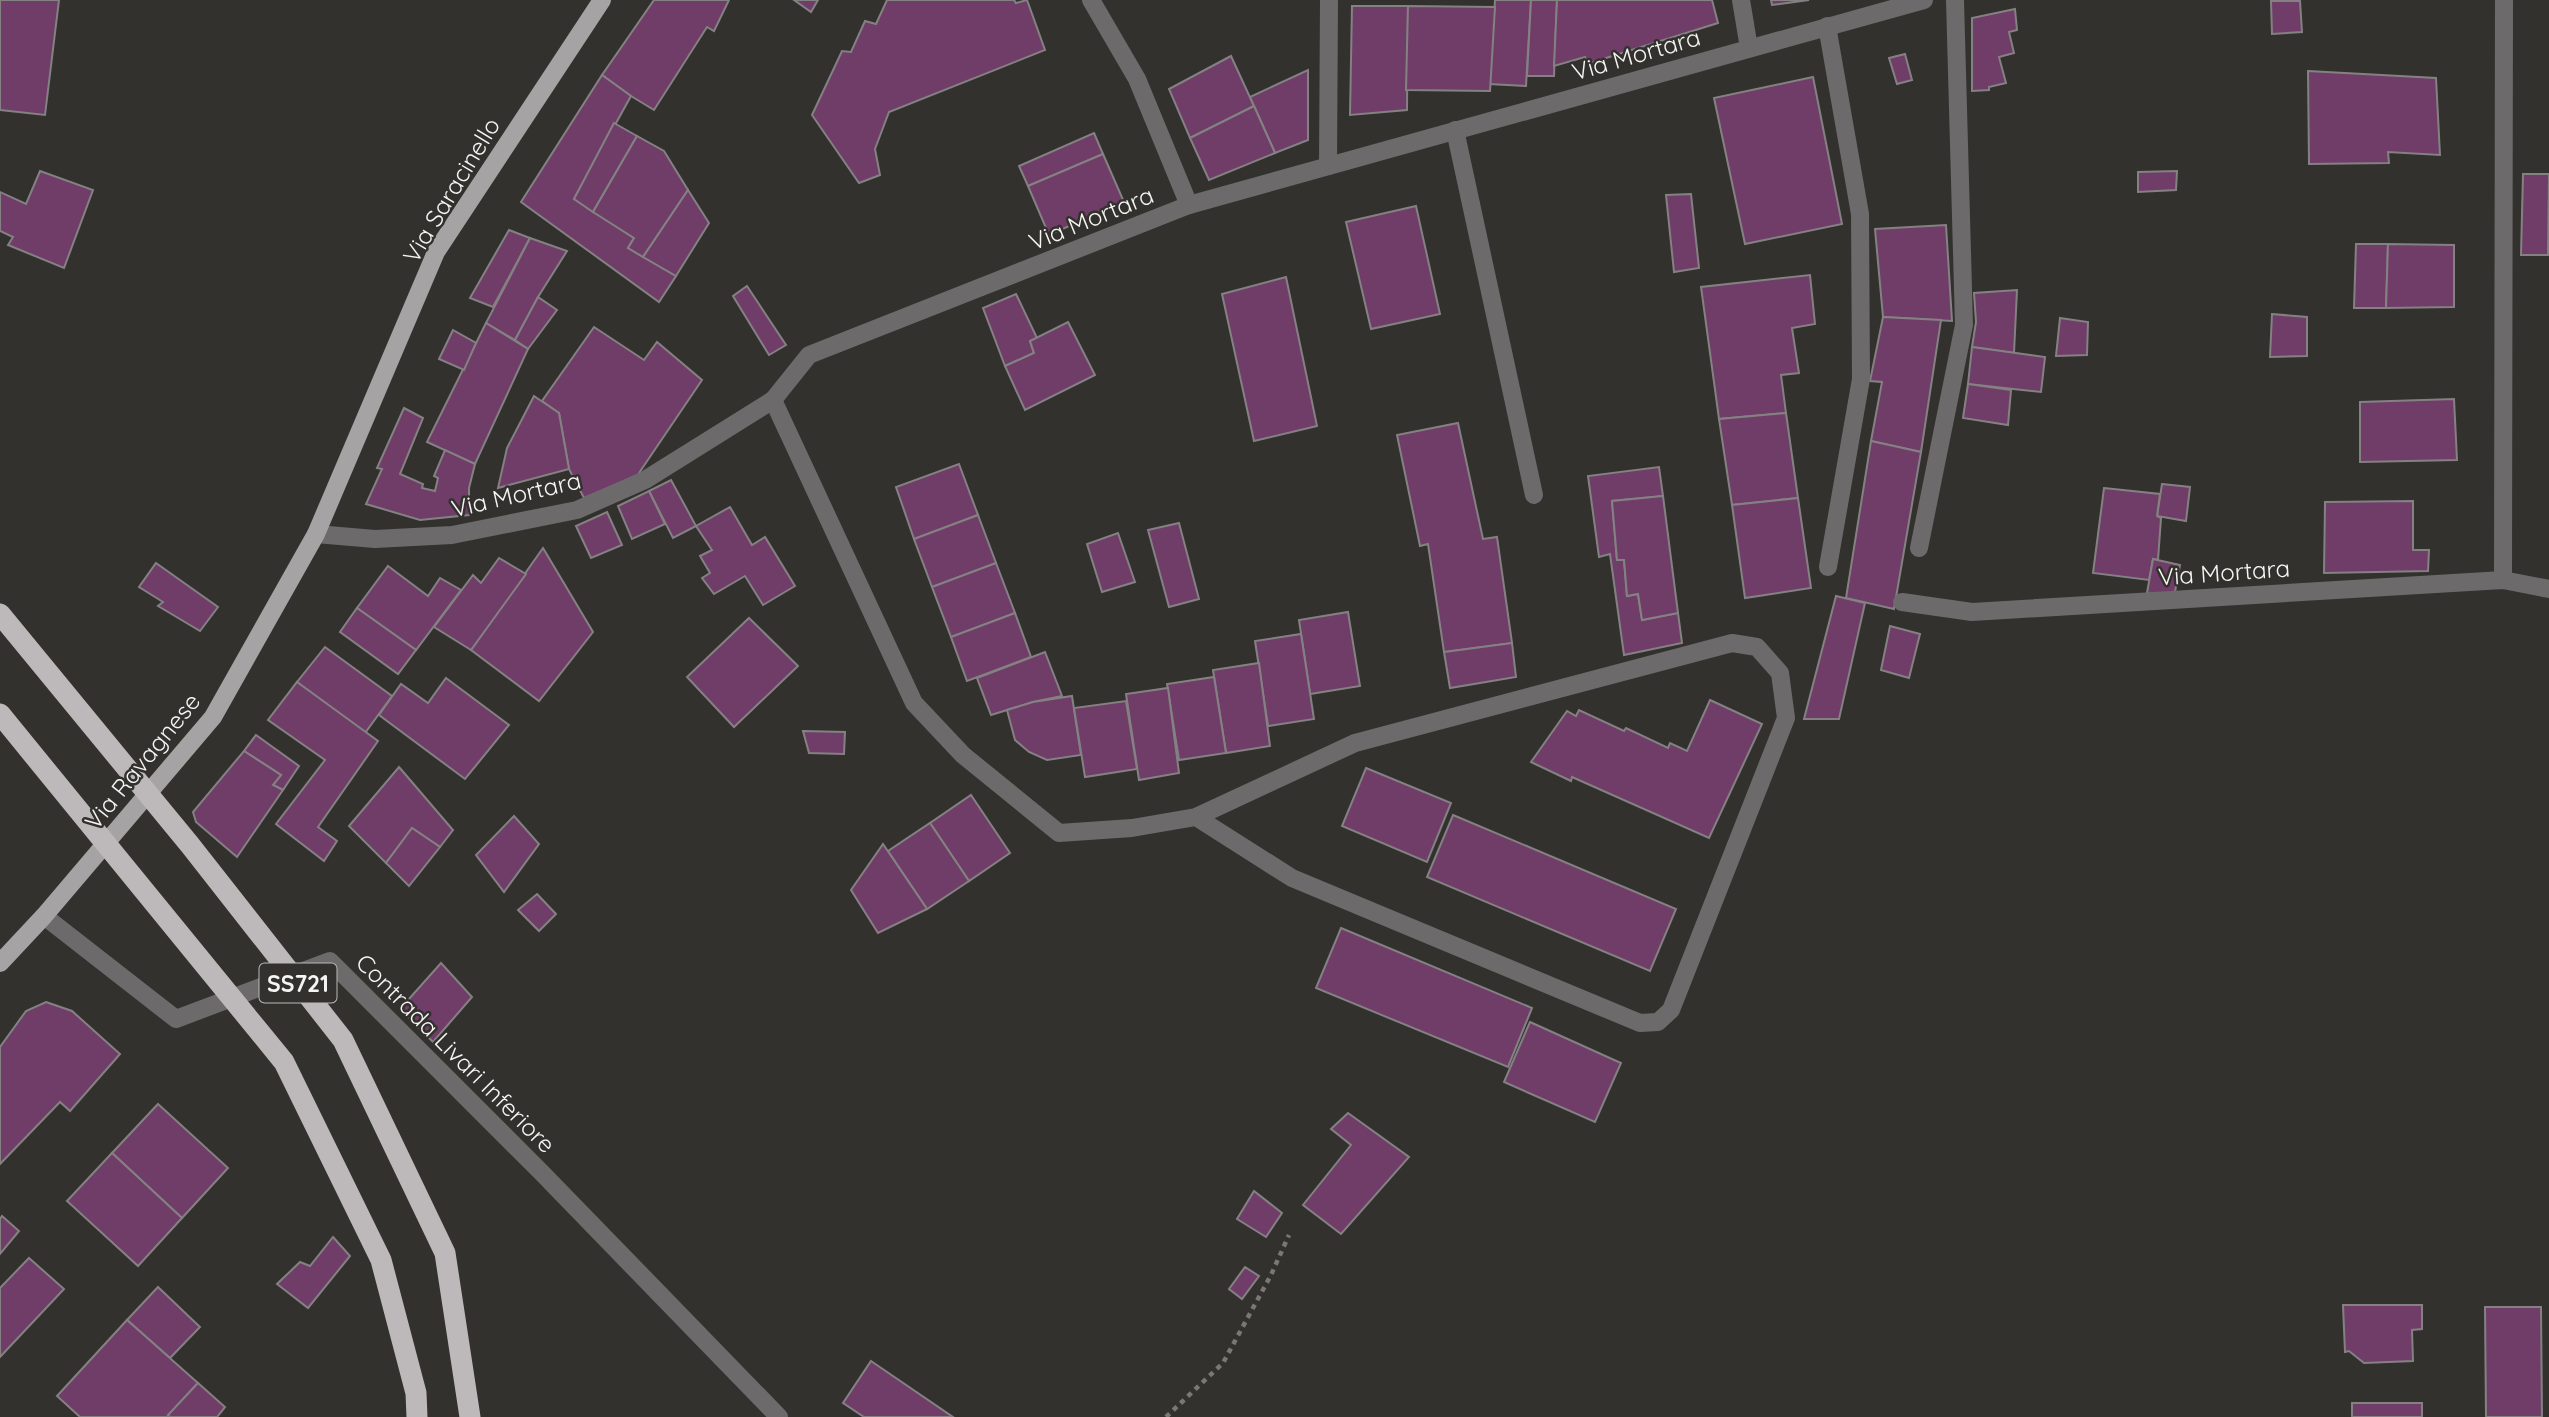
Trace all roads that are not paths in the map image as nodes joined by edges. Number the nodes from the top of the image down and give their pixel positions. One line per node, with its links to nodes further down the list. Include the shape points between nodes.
1 (602, 0): 15 (main road, Via Saracinello, via 436,252)
2 (1091, 0): 12 (street, via 1137,79)
3 (1329, 0): 11 (street)
4 (1741, 0): 9 (street)
5 (1924, 0): 8 (street, Via Mortara)
6 (1955, 0): 16 (street, via 1964,325)
7 (2504, 0): 18 (street)
8 (1827, 26): 9 (street, Via Mortara); 17 (street, via 1860,214 1861,365)
9 (1749, 48): 10 (street, Via Mortara)
10 (1455, 130): 11 (street, Via Mortara); 14 (street)
11 (1328, 166): 12 (street, Via Mortara)
12 (1189, 205): 13 (street, Via Mortara, via 809,355)
13 (773, 400): 15 (street, Via Mortara, via 645,480 578,510 453,535 375,539); 23 (street, via 915,704 963,755 1059,833 1132,828)
14 (1534, 495)
15 (316, 534): 24 (main road, Via Ravagnese, via 213,717)
16 (1919, 548)
17 (1828, 567)
18 (2503, 580): 19 (street, Via Mortara); 20 (street, Via Mortara, via 1972,612)
19 (2549, 589)
20 (1902, 602)
21 (0, 614): 27 (highway, SS721, via 343,1040 445,1253)
22 (0, 714): 26 (highway, SS721, via 284,1062 381,1260 416,1393)
23 (1196, 817): 23 (street, via 1355,743 1732,643 1757,647 1780,673 1786,718 1671,1010 1658,1022 1640,1023 1293,878)
24 (44, 916): 25 (main road, Via Ravagnese); 28 (street, Contrada Livari Inferiore, via 176,1019 330,961)
25 (0, 963)
26 (417, 1417)
27 (470, 1417)
28 (779, 1417)

